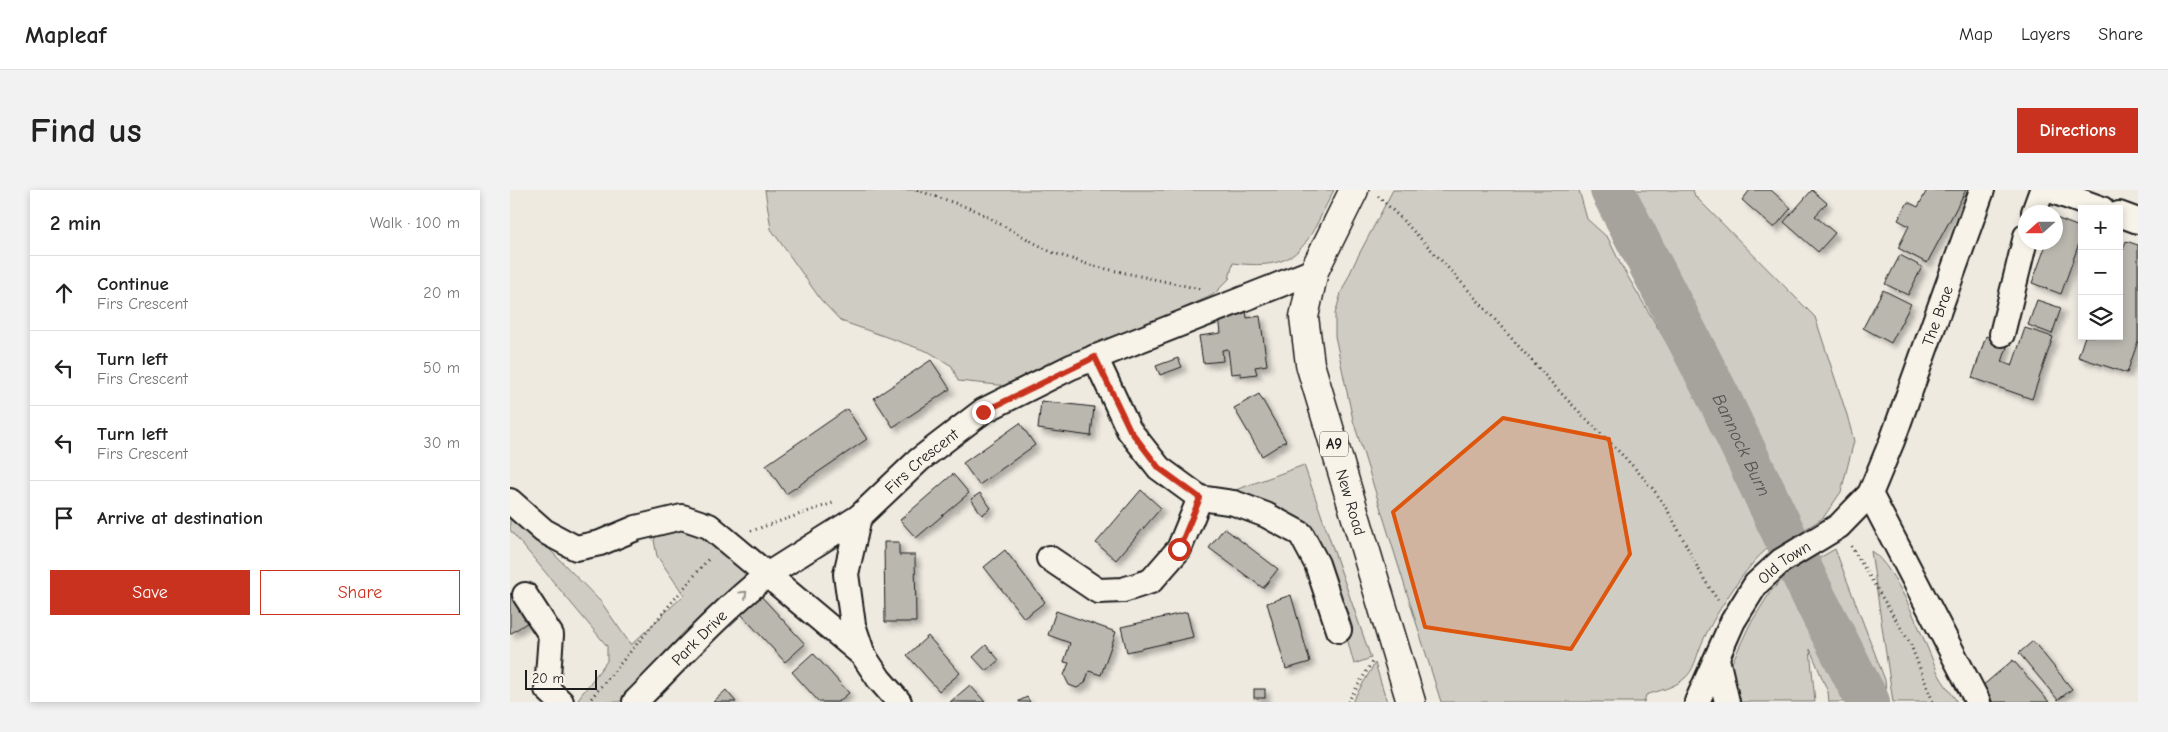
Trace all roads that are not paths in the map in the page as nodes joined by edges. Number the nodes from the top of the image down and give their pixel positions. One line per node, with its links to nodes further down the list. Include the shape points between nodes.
1 (1354, 190): 10 (main road, New Road / A9)
2 (1982, 190): 13 (street, The Brae)
3 (2042, 190): 5 (street)
4 (2050, 190): 6 (street)
5 (2037, 205)
6 (2091, 205)
7 (2123, 215): 8 (street)
8 (2138, 221)
9 (2023, 250): 11 (street)
10 (1314, 271): 12 (street, Firs Crescent); 27 (main road, New Road / A9, via 1304,317 1310,364)
11 (2002, 334)
12 (1095, 357): 15 (street, via 1135,437 1159,468); 17 (street, Firs Crescent, via 983,412 919,460)
13 (1892, 441): 14 (street, Old Town)
14 (1870, 494): 23 (street, Old Town, via 1830,531 1781,561 1756,584); 30 (street)
15 (1200, 498): 18 (street, via 1179,549 1151,581 1123,590 1098,591); 21 (street, via 1234,503 1266,515 1301,534 1317,564)
16 (510, 501): 19 (street, via 544,531 576,548 600,543 636,528 682,518 709,526)
17 (859, 517): 19 (street, Firs Crescent); 22 (street, via 846,574 854,625)
18 (1048, 558)
19 (767, 575): 22 (street); 25 (street, Park Drive, one-way to 19, via 714,622)
20 (525, 595): 24 (street, via 551,635 547,689)
21 (1339, 630)
22 (863, 655): 26 (street)
23 (1716, 659): 28 (street, Old Town); 29 (street)
24 (561, 702)
25 (635, 702)
26 (899, 702)
27 (1411, 702)
28 (1697, 702)
29 (1727, 702)
30 (1978, 702)

